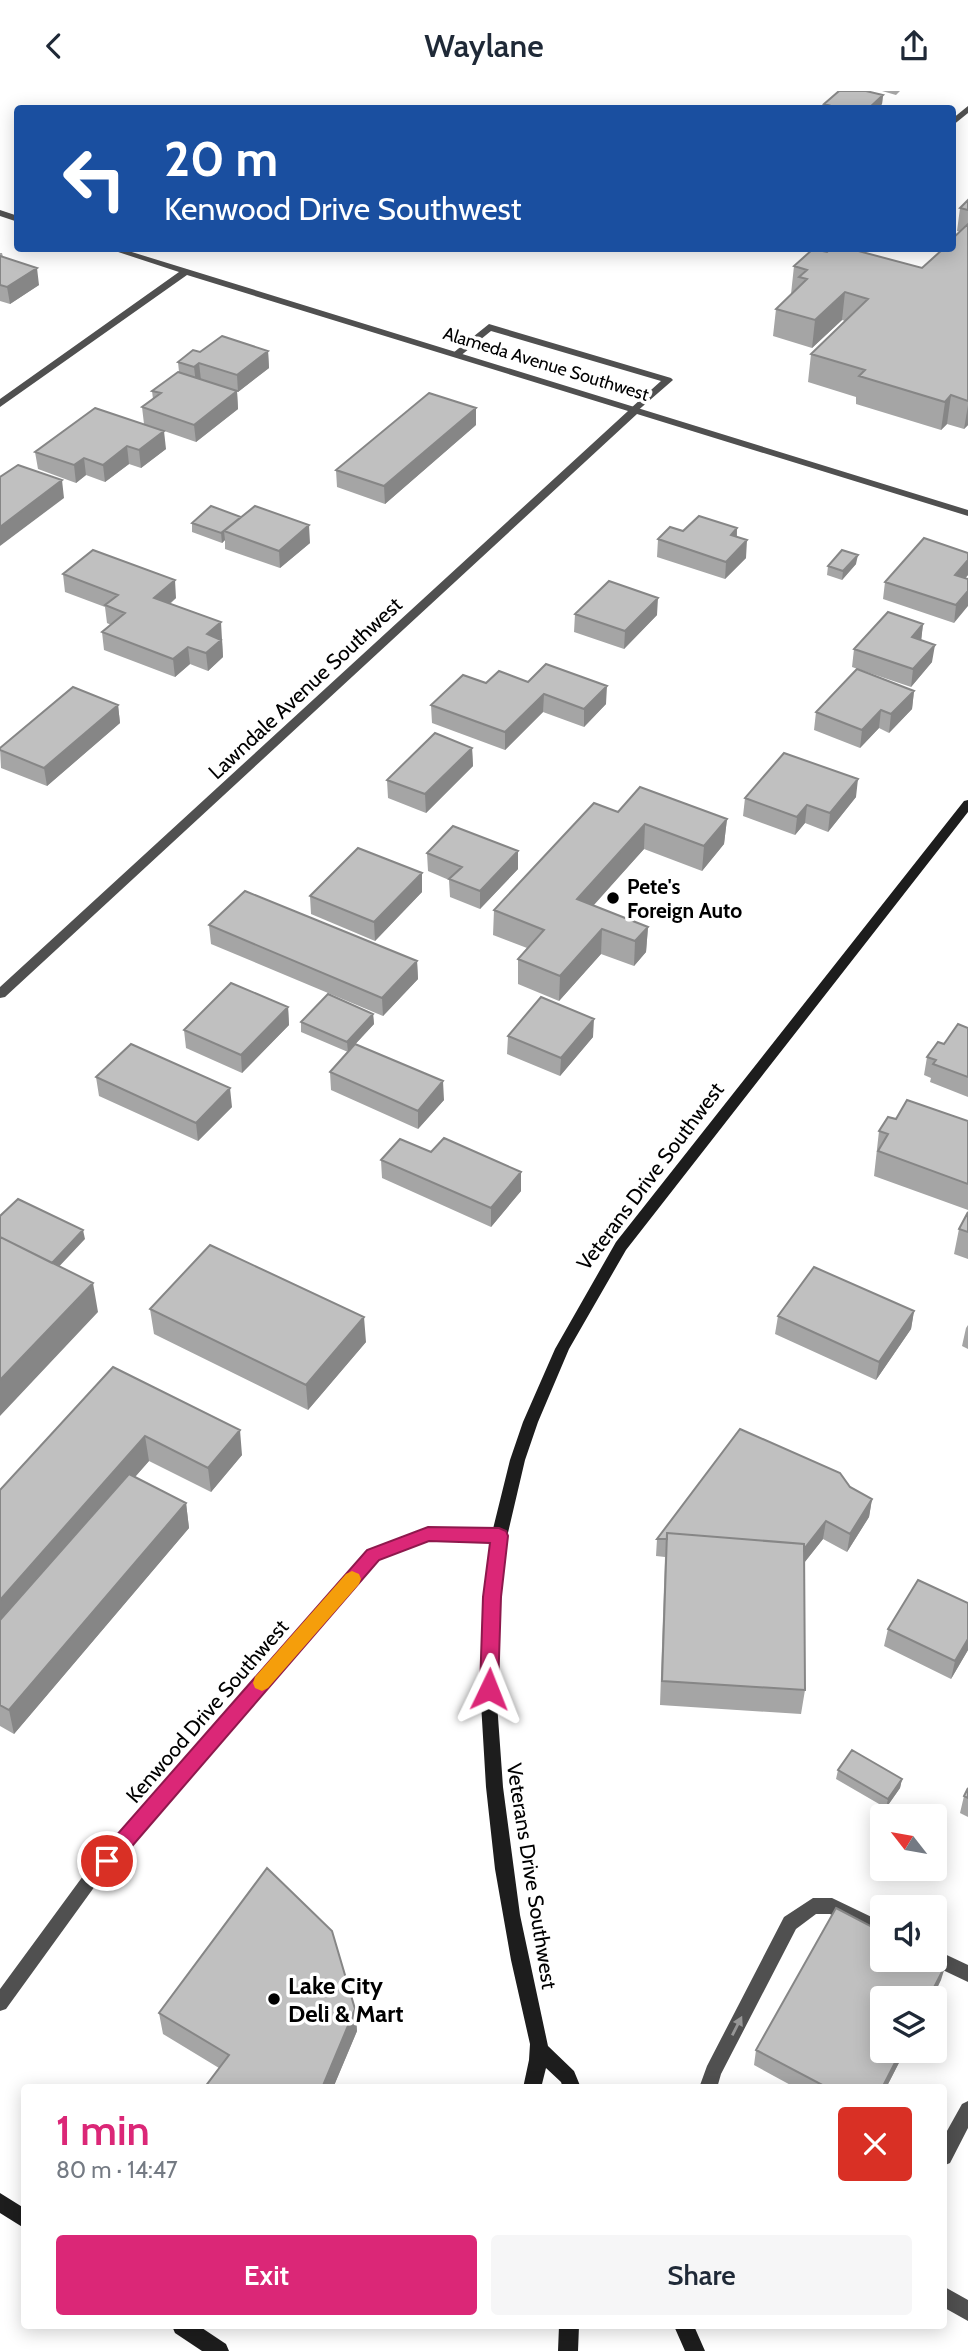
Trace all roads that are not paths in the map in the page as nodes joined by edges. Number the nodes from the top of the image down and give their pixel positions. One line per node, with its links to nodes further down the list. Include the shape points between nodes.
1 (124, 252): 2 (street, Alameda Avenue Southwest)
2 (186, 271): 3 (street, Alameda Avenue Southwest); 4 (street)
3 (456, 355): 5 (street, Alameda Avenue Southwest); 5 (street, Lawndale Avenue Southwest, via 489,327 667,380)
4 (0, 404)
5 (635, 410): 6 (street, Alameda Avenue Southwest); 8 (street, Lawndale Avenue Southwest)
6 (968, 513)
7 (968, 804): 9 (street, Veterans Drive Southwest, via 621,1246 594,1287 555,1361 524,1441)
8 (0, 994)
9 (499, 1536): 13 (street, Kenwood Drive Southwest, via 428,1534 373,1555 89,1881); 14 (street, Veterans Drive Southwest, via 489,1689 493,1788 510,1911)
10 (870, 1925): 17 (street, one-way to 10, via 790,1923 813,1906 832,1906)
11 (947, 1964): 12 (street)
12 (968, 1974)
13 (0, 2003)
14 (539, 2050): 15 (street, Veterans Drive Southwest); 16 (street)
15 (533, 2084)
16 (571, 2084)
17 (709, 2084)
18 (968, 2110): 19 (street)
19 (947, 2149)
20 (0, 2202): 21 (street)
21 (21, 2216)
22 (947, 2298): 23 (street)
23 (968, 2311)
24 (186, 2329): 27 (street)
25 (569, 2329): 28 (street)
26 (685, 2329): 29 (street)
27 (219, 2351)
28 (568, 2351)
29 (695, 2351)

